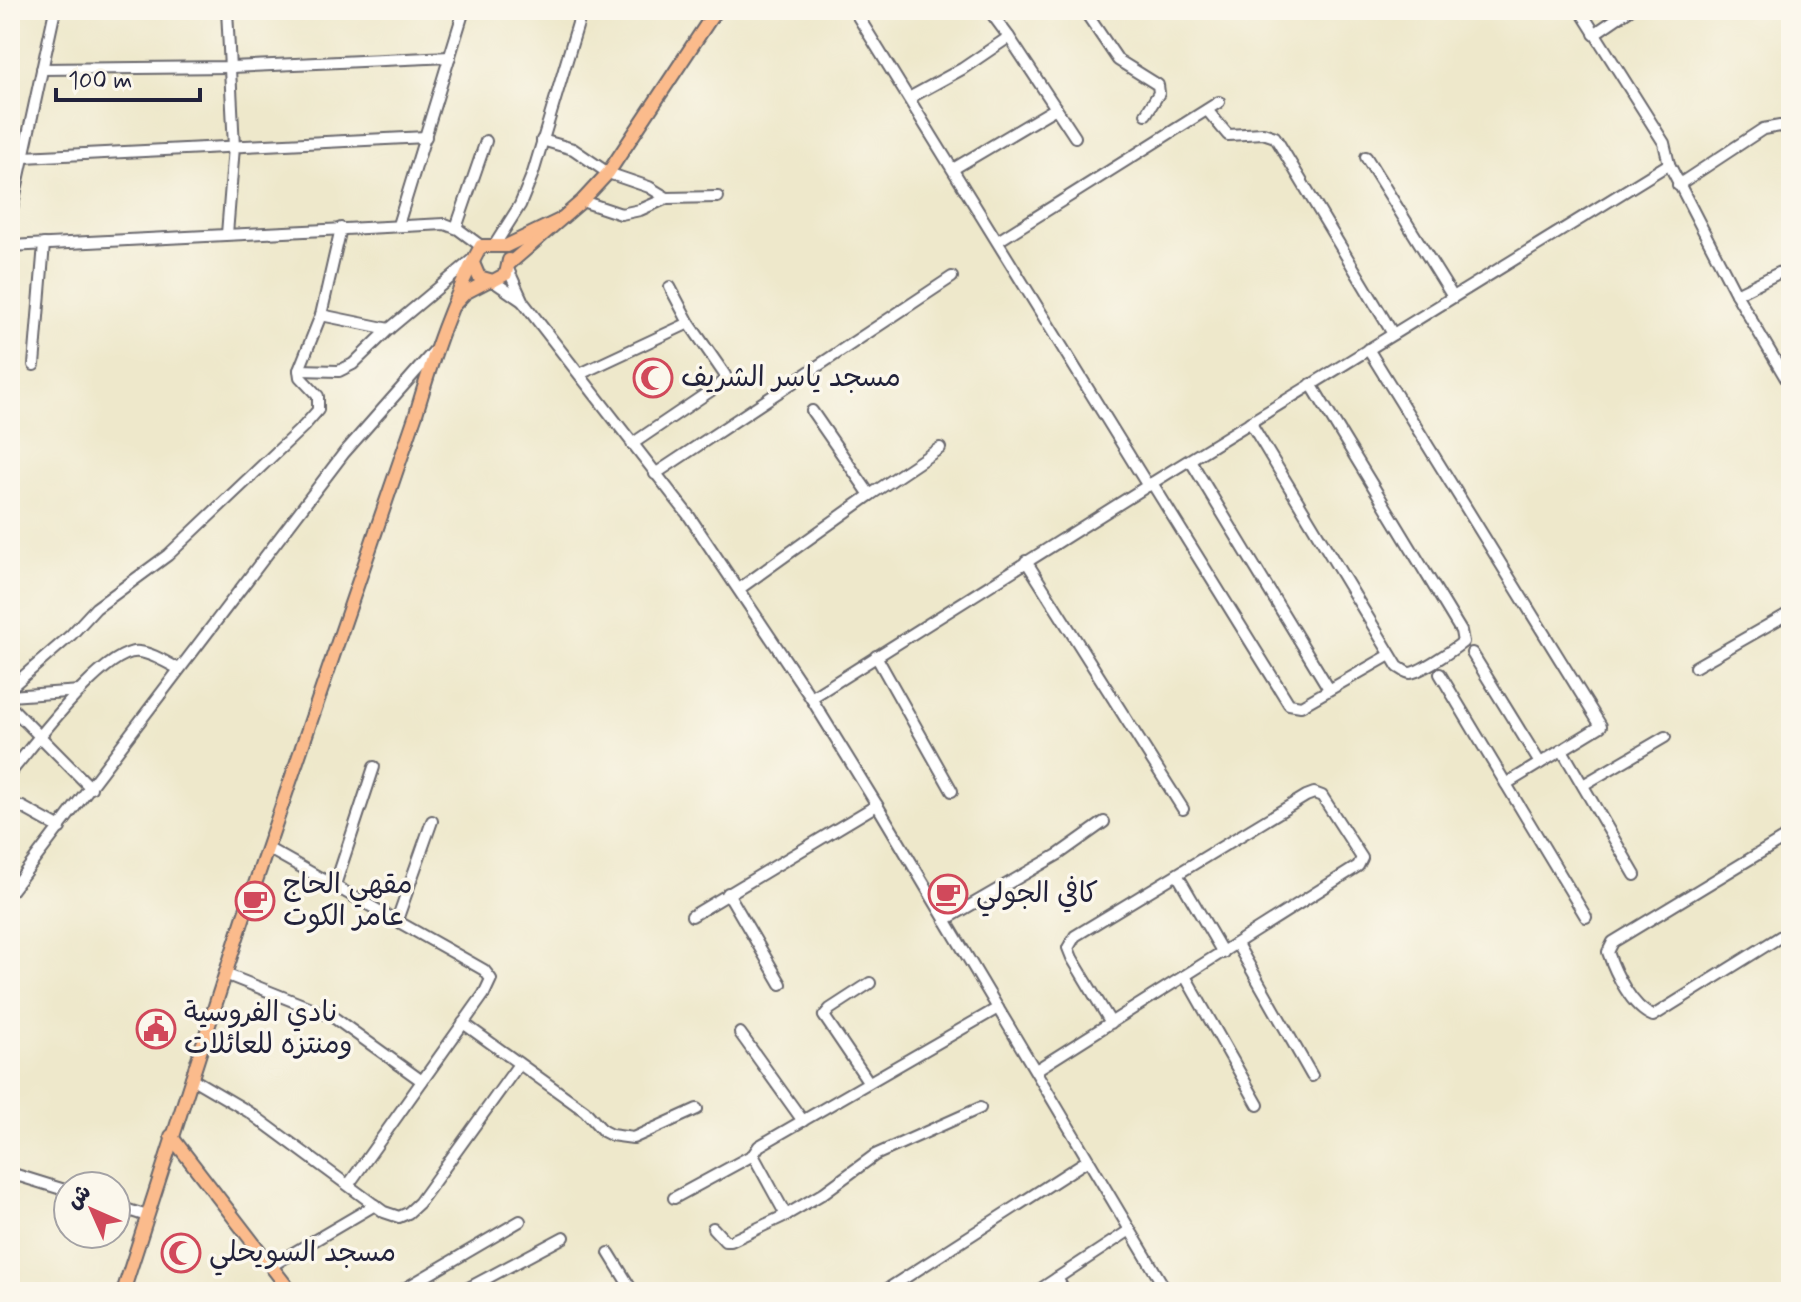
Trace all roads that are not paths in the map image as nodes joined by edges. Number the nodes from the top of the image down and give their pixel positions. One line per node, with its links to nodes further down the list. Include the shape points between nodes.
1 (55, 10): 15 (street)
2 (227, 10): 14 (street)
3 (464, 10): 13 (street)
4 (582, 10): 24 (street)
5 (716, 10): 31 (main road)
6 (989, 10): 12 (street)
7 (1084, 10): 20 (street, via 1118,60 1158,85)
8 (1580, 10): 11 (street)
9 (1629, 10): 11 (street)
10 (858, 11): 16 (street)
11 (1594, 34): 29 (street, via 1664,143)
12 (1009, 37): 16 (street); 18 (street)
13 (450, 57): 14 (street); 22 (street)
14 (231, 67): 15 (street); 26 (street)
15 (42, 69): 27 (street)
16 (909, 98): 30 (street)
17 (1219, 102): 19 (street)
18 (1056, 108): 23 (street); 30 (street)
19 (1207, 110): 42 (street); 59 (street, via 1228,135 1275,137)
20 (1146, 114)
21 (1791, 130): 32 (street, via 1763,129)
22 (426, 137): 26 (street); 38 (street)
23 (1075, 137)
24 (542, 140): 31 (street, via 573,149); 45 (street, via 525,196)
25 (486, 141): 40 (street)
26 (234, 147): 27 (street); 41 (street)
27 (24, 157): 36 (street)
28 (1366, 157): 53 (street)
29 (1669, 164): 32 (street); 53 (street)
30 (953, 169): 42 (street)
31 (608, 173): 34 (street); 35 (main road)
32 (1678, 185): 52 (street)
33 (718, 197): 34 (street)
34 (667, 198): 35 (street, via 621,214)
35 (582, 201): 37 (main road)
36 (10, 218)
37 (558, 221): 45 (main road); 47 (main road)
38 (398, 225): 39 (street); 40 (street)
39 (341, 228): 41 (street); 56 (street)
40 (456, 228): 46 (street)
41 (227, 234): 43 (street)
42 (998, 241): 73 (street)
43 (44, 244): 44 (street); 62 (street)
44 (10, 246)
45 (497, 247): 46 (main road); 47 (main road, via 507,254)
46 (476, 255): 50 (main road, via 476,273); 55 (main road); 58 (street)
47 (509, 267): 50 (main road); 54 (street)
48 (1791, 267): 52 (street)
49 (952, 277): 72 (street)
50 (490, 281): 54 (street); 55 (main road, via 465,293)
51 (670, 287): 57 (street)
52 (1736, 294): 66 (street)
53 (1453, 297): 59 (street)
54 (523, 302): 64 (street)
55 (449, 311): 61 (main road)
56 (321, 315): 58 (street); 63 (street)
57 (689, 323): 64 (street); 69 (street, via 725,381)
58 (389, 329): 63 (street, via 339,371)
59 (1393, 334): 60 (street)
60 (1368, 349): 65 (street); 92 (street, via 1601,726)
61 (434, 351): 82 (street, via 344,453); 107 (main road)
62 (34, 365)
63 (299, 370): 84 (street, via 319,401 304,426 168,555 96,608)
64 (580, 374): 69 (street)
65 (1311, 384): 68 (street); 79 (street, via 1464,637 1410,673)
66 (1791, 387)
67 (812, 411): 74 (street)
68 (1250, 422): 71 (street); 79 (street)
69 (632, 444): 72 (street)
70 (940, 448): 74 (street)
71 (1190, 460): 73 (street); 85 (street)
72 (655, 474): 76 (street)
73 (1150, 484): 75 (street); 85 (street, via 1285,699 1301,706)
74 (870, 495): 76 (street)
75 (1026, 561): 80 (street); 102 (street)
76 (739, 589): 88 (street)
77 (1791, 612): 81 (street)
78 (1472, 653): 93 (street)
79 (1390, 655): 85 (street)
80 (876, 656): 88 (street); 99 (street)
81 (1695, 667)
82 (179, 669): 86 (street, via 139,651 121,655); 98 (street)
83 (1440, 674): 96 (street)
84 (10, 688)
85 (1329, 689)
86 (80, 691): 87 (street); 90 (street)
87 (10, 696)
88 (811, 698): 101 (street)
89 (10, 706): 90 (street)
90 (41, 737): 95 (street); 98 (street)
91 (1665, 737): 97 (street)
92 (1562, 750): 93 (street); 97 (street)
93 (1540, 763): 96 (street)
94 (374, 767): 110 (street)
95 (10, 773)
96 (1506, 784): 114 (street)
97 (1583, 785): 108 (street)
98 (91, 788): 105 (street)
99 (952, 791)
100 (10, 805): 105 (street)
101 (877, 805): 112 (street); 116 (street)
102 (1183, 809)
103 (432, 821): 115 (street)
104 (1104, 822): 116 (street)
105 (60, 828): 111 (street)
106 (1791, 835): 117 (street, via 1613,942 1608,952 1634,1001 1653,1016)
107 (269, 849): 110 (street); 120 (main road)
108 (1635, 875)
109 (1178, 876): 118 (street, via 1306,796 1314,793 1327,801 1362,858 1358,866); 119 (street); 126 (street, via 1071,940 1072,958)
110 (335, 885): 115 (street)
111 (10, 892)
112 (728, 893): 113 (street); 123 (street)
113 (692, 916)
114 (1586, 917)
115 (397, 920): 125 (street, via 489,976)
116 (945, 920): 124 (street)
117 (1791, 930)
118 (1237, 944): 119 (street); 130 (street)
119 (1223, 953): 121 (street)
120 (225, 974): 131 (main road); 132 (street, via 333,1017)
121 (1185, 976): 126 (street); 134 (street)
122 (870, 983): 133 (street, via 824,1016)
123 (781, 984)
124 (998, 1008): 129 (street); 133 (street)
125 (463, 1023): 128 (street); 132 (street)
126 (1111, 1023): 129 (street)
127 (740, 1033): 137 (street)
128 (519, 1064): 136 (street, via 611,1135 633,1138); 145 (street, via 414,1209 395,1217)
129 (1036, 1070): 140 (street)
130 (1312, 1076)
131 (191, 1078): 138 (main road); 142 (street, via 249,1112)
132 (422, 1081): 142 (street)
133 (868, 1081): 137 (street)
134 (1258, 1105)
135 (980, 1108): 147 (street, via 875,1155)
136 (697, 1109)
137 (803, 1121): 139 (street, via 759,1146)
138 (171, 1136): 148 (main road); 154 (main road)
139 (753, 1155): 144 (street); 147 (street)
140 (1088, 1160): 151 (street); 161 (street)
141 (10, 1173): 143 (street)
142 (349, 1184): 145 (street)
143 (52, 1186)
144 (674, 1198)
145 (375, 1205): 154 (street)
146 (132, 1211): 148 (street)
147 (786, 1215): 150 (street, via 731,1241)
148 (147, 1216): 156 (main road)
149 (520, 1221): 158 (street)
150 (713, 1228)
151 (1130, 1230): 155 (street); 164 (street)
152 (564, 1237): 159 (street)
153 (609, 1253): 160 (street)
154 (271, 1266): 157 (main road)
155 (1057, 1278): 162 (street); 163 (street)
156 (123, 1292)
157 (291, 1292)
158 (399, 1292)
159 (461, 1292)
160 (633, 1292)
161 (883, 1292)
162 (1036, 1292)
163 (1065, 1292)
164 (1167, 1292)

